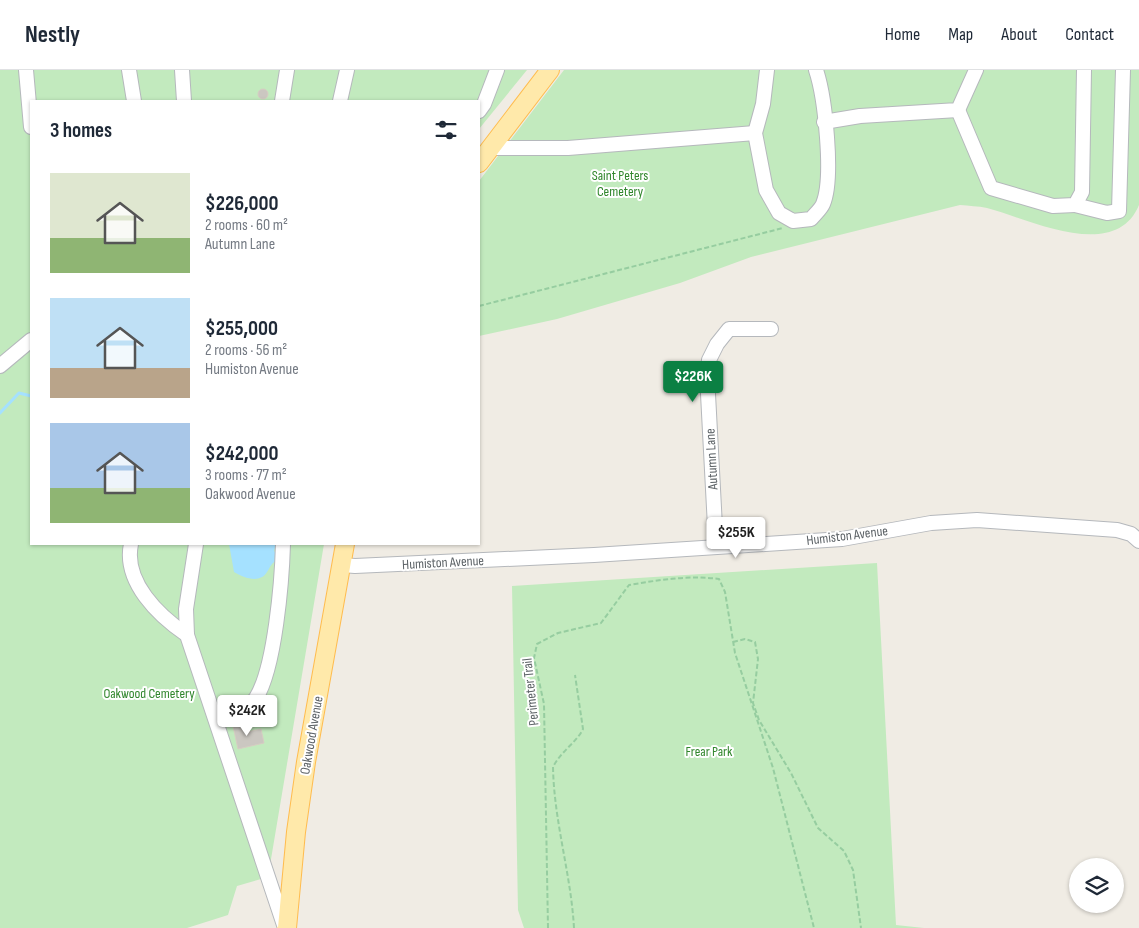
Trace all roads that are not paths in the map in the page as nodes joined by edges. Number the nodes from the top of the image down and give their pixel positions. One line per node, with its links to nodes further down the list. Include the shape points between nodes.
1 (26, 70): 19 (street)
2 (129, 70): 13 (street)
3 (182, 70): 14 (street)
4 (287, 70): 15 (street)
5 (347, 70): 16 (street)
6 (497, 70): 17 (street)
7 (550, 70): 22 (main road)
8 (767, 70): 21 (street)
9 (816, 70): 20 (street)
10 (976, 70): 18 (street)
11 (1084, 70): 24 (street, via 1082,192)
12 (1123, 70): 24 (street, via 1119,211 1107,213)
13 (134, 100)
14 (184, 100)
15 (282, 100)
16 (340, 100)
17 (480, 110)
18 (958, 110): 20 (street, via 860,116); 24 (street, via 991,188 1053,206)
19 (30, 116)
20 (824, 122): 21 (street, via 829,179 823,204 811,219 793,221 779,213 766,190)
21 (755, 133): 22 (street, via 568,148)
22 (490, 148): 23 (main road)
23 (480, 162)
24 (1075, 205)
25 (771, 329): 33 (street, Autumn Lane, via 729,329 716,344 709,360 707,398)
26 (30, 341): 27 (street)
27 (0, 366)
28 (1139, 541): 33 (street, Humiston Avenue, via 1131,534 1117,530 977,520 931,523 842,539)
29 (131, 545): 35 (street, via 131,563 143,592 167,621)
30 (196, 545): 35 (street, via 186,609)
31 (283, 545): 36 (street, via 266,677 255,699)
32 (345, 545): 34 (main road, Oakwood Avenue)
33 (716, 546): 34 (street, Humiston Avenue, via 554,557)
34 (342, 565): 37 (main road, Oakwood Avenue, via 306,762)
35 (187, 635): 36 (street)
36 (217, 722): 37 (street)
37 (286, 928)

